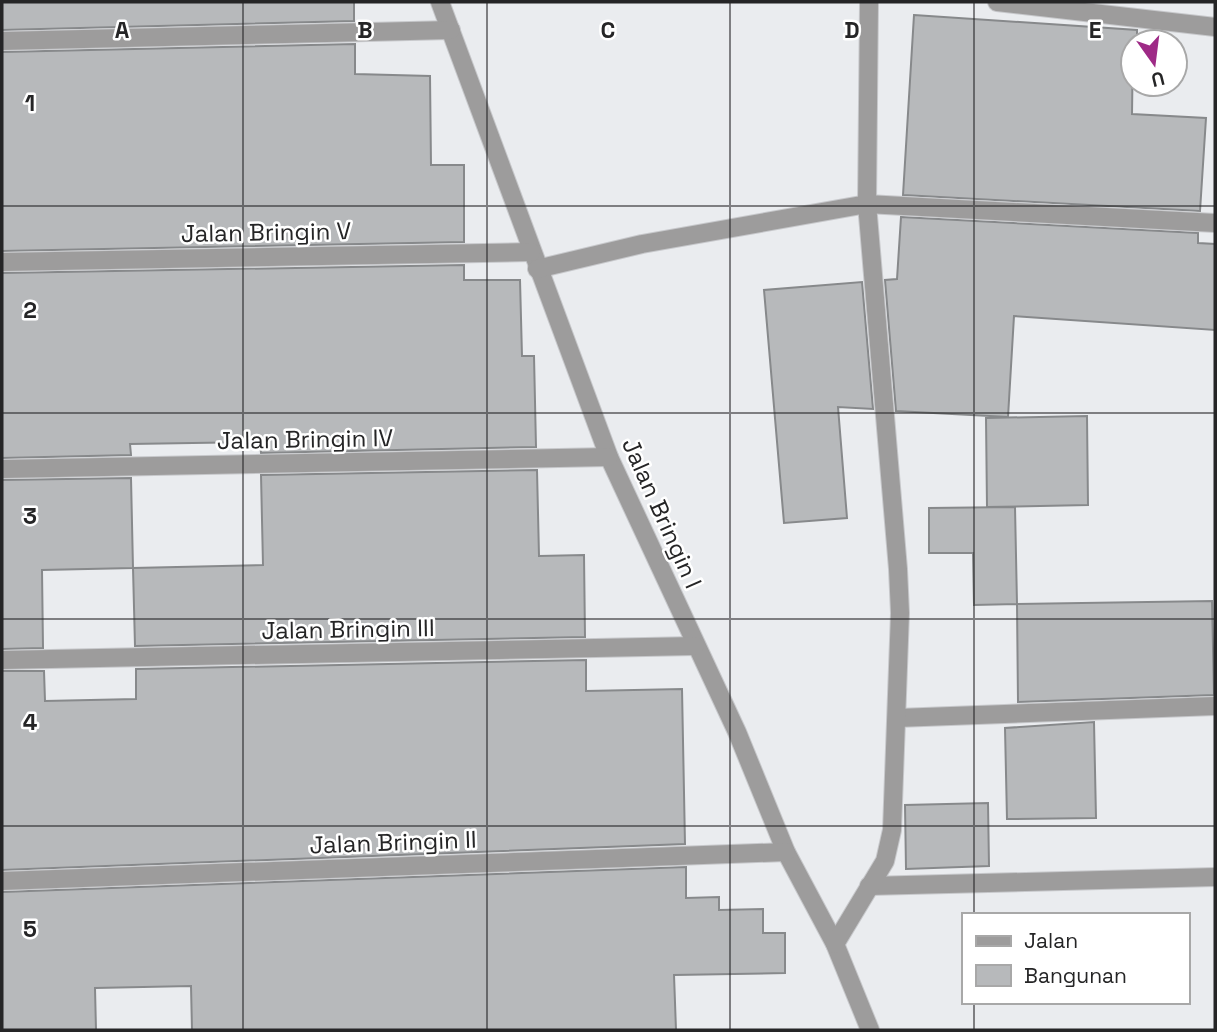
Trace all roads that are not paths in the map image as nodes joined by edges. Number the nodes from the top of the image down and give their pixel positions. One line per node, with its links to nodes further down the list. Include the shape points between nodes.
1 (440, 2): 5 (street, Jalan Bringin I)
2 (869, 2): 7 (street)
3 (997, 2): 4 (street)
4 (1215, 27)
5 (451, 30): 6 (street); 9 (street, Jalan Bringin I)
6 (2, 41)
7 (867, 204): 8 (street); 11 (street, via 642,244); 17 (street, via 898,569)
8 (1215, 223)
9 (530, 252): 10 (street, Jalan Bringin V); 11 (street, Jalan Bringin I)
10 (2, 262)
11 (537, 269): 12 (street, Jalan Bringin I)
12 (609, 457): 13 (street, Jalan Bringin IV); 14 (street, Jalan Bringin I)
13 (2, 469)
14 (695, 646): 15 (street, Jalan Bringin III); 18 (street, Jalan Bringin I)
15 (2, 660)
16 (1215, 706): 17 (street)
17 (898, 718): 21 (street, via 891,838 885,861)
18 (786, 852): 20 (street, Jalan Bringin II); 22 (street, Jalan Bringin I)
19 (1215, 877): 21 (street)
20 (2, 881)
21 (869, 886): 22 (street)
22 (835, 944): 23 (street, Jalan Bringin I)
23 (870, 1030)

